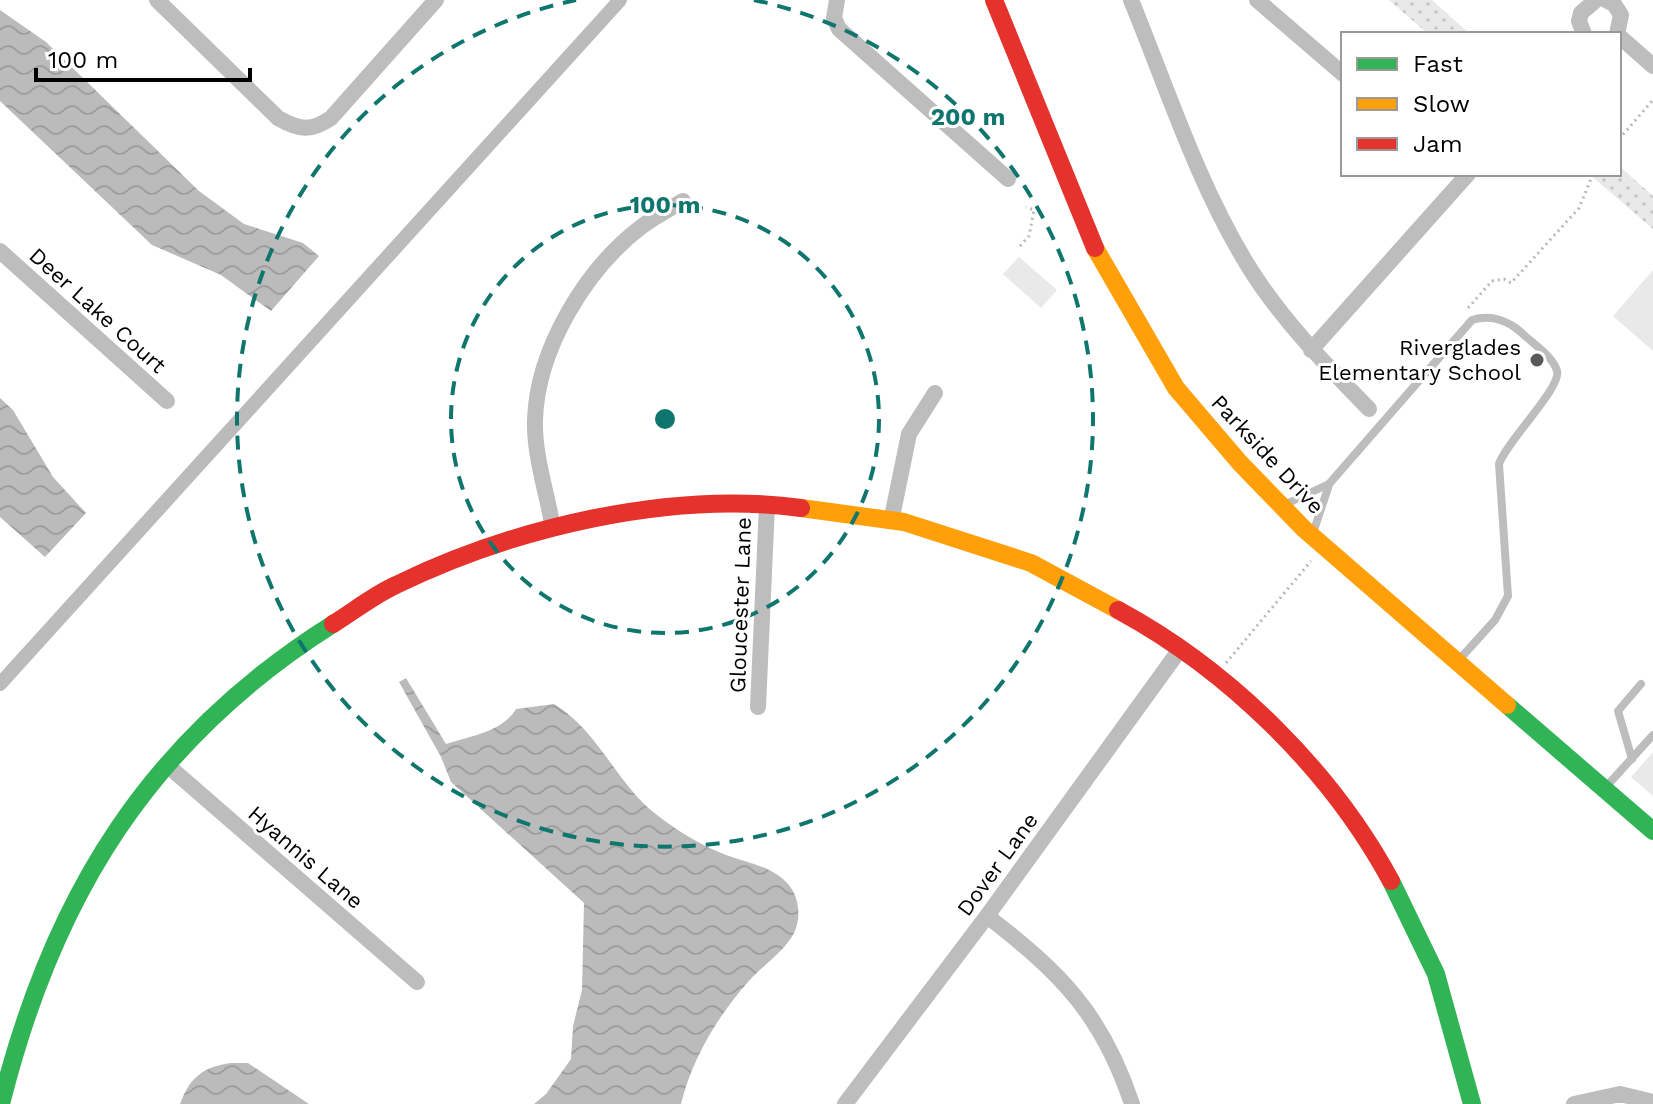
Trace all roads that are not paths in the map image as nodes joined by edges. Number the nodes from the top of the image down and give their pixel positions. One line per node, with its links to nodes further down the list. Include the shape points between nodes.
1 (157, 0): 2 (street, via 278,118 308,130 331,118)
2 (436, 0)
3 (837, 0): 15 (street, via 834,18 839,29)
4 (994, 0): 24 (street, Parkside Drive, via 1100,260 1137,327 1176,388)
5 (1131, 0): 18 (street, via 1219,214 1247,265)
6 (1257, 0): 13 (street)
7 (1612, 1): 10 (street, via 1621,15)
8 (1586, 2): 9 (street, via 1579,21)
9 (1583, 32)
10 (1618, 32)
11 (1621, 38): 12 (street)
12 (1653, 66)
13 (1341, 72)
14 (1463, 176): 18 (street)
15 (1008, 179)
16 (683, 201): 26 (street, via 640,227 612,256 565,316 550,348 535,421)
17 (0, 251): 20 (street, Deer Lake Court)
18 (1311, 350): 21 (street)
19 (935, 393): 25 (street, via 909,434)
20 (167, 401)
21 (1369, 409)
22 (1329, 484): 24 (lane); 27 (lane); 29 (lane, via 1472,320 1494,318 1515,327 1548,357 1557,371 1556,385 1505,447 1499,464 1508,596 1495,620)
23 (767, 505): 25 (street, via 822,506); 26 (street, via 700,503); 31 (street, Gloucester Lane)
24 (1281, 506): 27 (street, Parkside Drive)
25 (892, 517): 28 (street, via 998,548 1060,574)
26 (552, 523): 34 (street, via 414,574 297,642 224,705)
27 (1312, 536): 29 (street, Parkside Drive)
28 (1181, 648): 37 (street, Dover Lane); 43 (street, via 1281,735 1324,786 1403,904 1437,975)
29 (1457, 661): 35 (street, Parkside Drive)
30 (1641, 684): 33 (lane, via 1618,711)
31 (758, 707)
32 (1653, 735): 33 (lane)
33 (1632, 759): 35 (lane)
34 (167, 765): 38 (street, Hyannis Lane); 40 (street, via 130,808 68,910 39,972)
35 (1604, 789): 36 (street, Parkside Drive)
36 (1653, 831)
37 (987, 916): 41 (street, Dover Lane); 42 (street, via 1068,984 1095,1021)
38 (417, 982)
39 (1653, 1102): 44 (street, via 1620,1094)
40 (1, 1104)
41 (845, 1104)
42 (1132, 1104)
43 (1472, 1104)
44 (1574, 1104)

